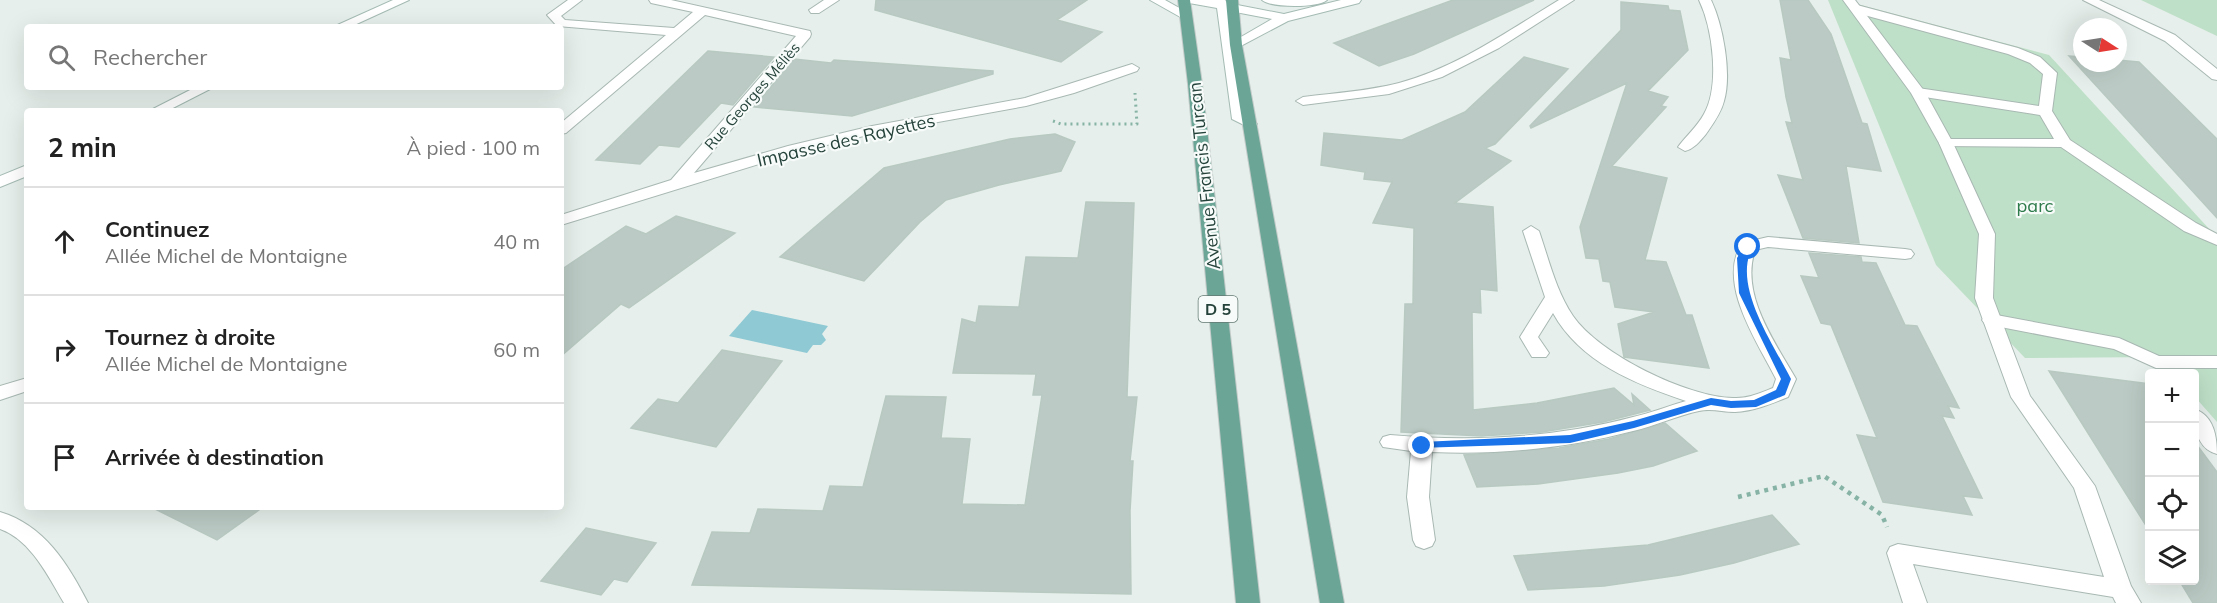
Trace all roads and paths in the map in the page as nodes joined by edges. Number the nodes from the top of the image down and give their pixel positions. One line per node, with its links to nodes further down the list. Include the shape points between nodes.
1 (403, 0): 18 (street)
2 (576, 0): 19 (street, via 553,15 561,23)
3 (655, 0): 16 (street, Rue Georges Méliès)
4 (833, 0): 15 (street)
5 (1156, 0): 14 (street)
6 (1268, 0): 7 (street)
7 (1321, 0)
8 (1355, 0): 17 (street)
9 (1568, 0): 27 (street, via 1465,61 1416,82)
10 (1706, 0): 34 (street, via 1716,38 1719,93 1703,130)
11 (2090, 0): 22 (street, via 2170,39)
12 (1221, 4): 14 (street); 17 (street); 20 (main road); 30 (street, via 1239,119)
13 (1853, 4): 25 (street); 29 (street, via 2035,60 2050,73)
14 (1188, 5): 60 (main road, Avenue Francis Turcan / D 5)
15 (815, 10)
16 (701, 12): 19 (street); 37 (street, Rue Georges Méliès, via 805,34)
17 (1284, 18): 20 (street)
18 (346, 24)
19 (677, 32): 31 (street)
20 (1236, 45): 30 (main road)
21 (1132, 69): 26 (street, Impasse des Rayettes)
22 (2217, 76)
23 (201, 90): 28 (street)
24 (1135, 92): 26 (path, via 1137,124 1061,124 1042,116)
25 (1918, 92): 29 (street); 32 (street)
26 (1027, 101): 37 (street, Impasse des Rayettes, via 873,130)
27 (1303, 101)
28 (162, 108)
29 (2045, 111): 33 (street)
30 (1250, 124): 61 (main road)
31 (564, 127)
32 (1946, 143): 33 (street); 43 (street, via 1987,234 1984,298)
33 (2064, 143): 40 (street, via 2190,227)
34 (1685, 147)
35 (24, 171): 36 (street)
36 (0, 182)
37 (677, 183): 38 (street, Impasse des Rayettes)
38 (564, 219)
39 (1531, 231): 42 (street)
40 (2217, 240)
41 (1905, 254): 49 (street, via 1768,242 1748,247 1742,258 1744,293 1786,379 1781,392 1756,403)
42 (1554, 297): 44 (street, via 1529,337); 49 (street, via 1570,325 1607,361)
43 (1991, 320): 46 (street, via 2119,344); 58 (street, via 2021,397 2084,486)
44 (1539, 353)
45 (2217, 362): 46 (street)
46 (2160, 368)
47 (24, 385): 48 (street)
48 (0, 393)
49 (1711, 402): 52 (street, via 1570,439)
50 (2199, 423): 53 (street)
51 (1390, 442): 52 (street)
52 (1422, 446): 56 (street, via 1418,497)
53 (2217, 447)
54 (1738, 497): 57 (path, via 1824,476 1882,515)
55 (0, 520): 59 (street, via 43,549)
56 (1424, 540)
57 (1898, 553): 58 (street); 62 (street)
58 (2125, 596)
59 (76, 603)
60 (1248, 603)
61 (1332, 603)
62 (1915, 603)

